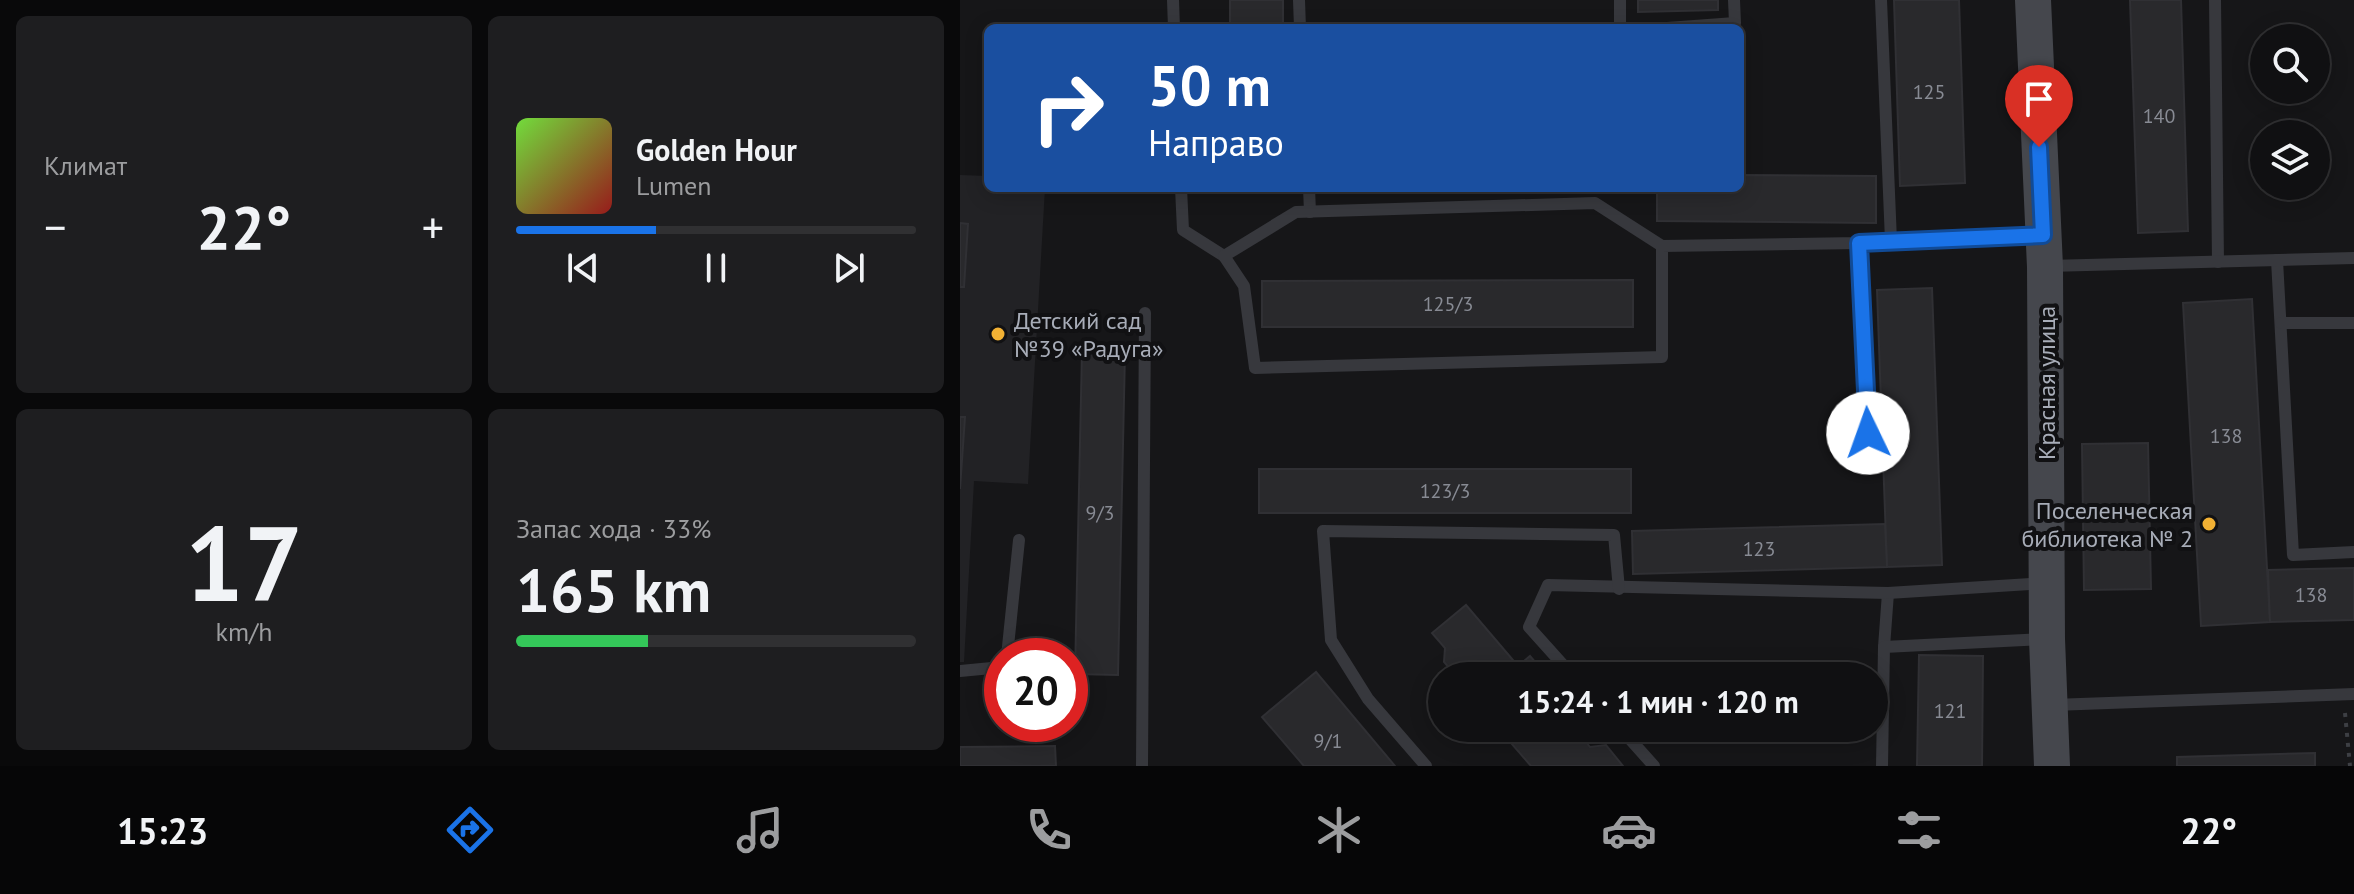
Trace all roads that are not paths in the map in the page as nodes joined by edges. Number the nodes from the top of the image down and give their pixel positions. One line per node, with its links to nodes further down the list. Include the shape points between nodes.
1 (1173, 0): 8 (lane)
2 (1299, 0): 9 (lane)
3 (1620, 0): 10 (lane)
4 (1734, 0): 11 (lane, via 1735,23)
5 (1881, 0): 15 (lane)
6 (2033, 0): 18 (street, Красная улица)
7 (2215, 0): 22 (lane)
8 (1174, 24)
9 (1300, 24)
10 (1620, 24)
11 (1721, 24)
12 (1181, 192): 19 (lane, via 1183,230)
13 (1309, 192): 14 (lane)
14 (1310, 212): 17 (lane, via 1595,203); 19 (lane, via 1296,212)
15 (1891, 241): 16 (lane); 18 (lane)
16 (1859, 243): 17 (lane); 26 (lane)
17 (1662, 246): 19 (lane, via 1662,357 1255,368 1244,286)
18 (2044, 251): 22 (lane); 29 (street, Красная улица)
19 (1224, 256)
20 (2354, 258): 21 (lane)
21 (2277, 260): 22 (lane); 24 (lane)
22 (2218, 262)
23 (1145, 313): 41 (lane)
24 (2281, 323): 25 (lane); 28 (lane, via 2293,555)
25 (2354, 323)
26 (1869, 465)
27 (1019, 540): 32 (lane)
28 (2354, 552)
29 (2047, 583): 31 (lane); 33 (street, Красная улица)
30 (1619, 589): 31 (lane); 35 (lane, via 1548,585 1529,627); 42 (lane, via 1614,535 1323,531 1331,640 1368,699)
31 (1888, 593): 34 (lane)
32 (1009, 638)
33 (2047, 639): 34 (lane); 39 (street, Красная улица)
34 (1884, 647): 44 (lane)
35 (1560, 662)
36 (984, 669): 37 (lane)
37 (960, 671)
38 (2349, 694): 39 (lane)
39 (2050, 705): 45 (street, Красная улица)
40 (1633, 742): 43 (lane)
41 (1142, 766)
42 (1426, 766)
43 (1654, 766)
44 (1882, 766)
45 (2052, 766)

